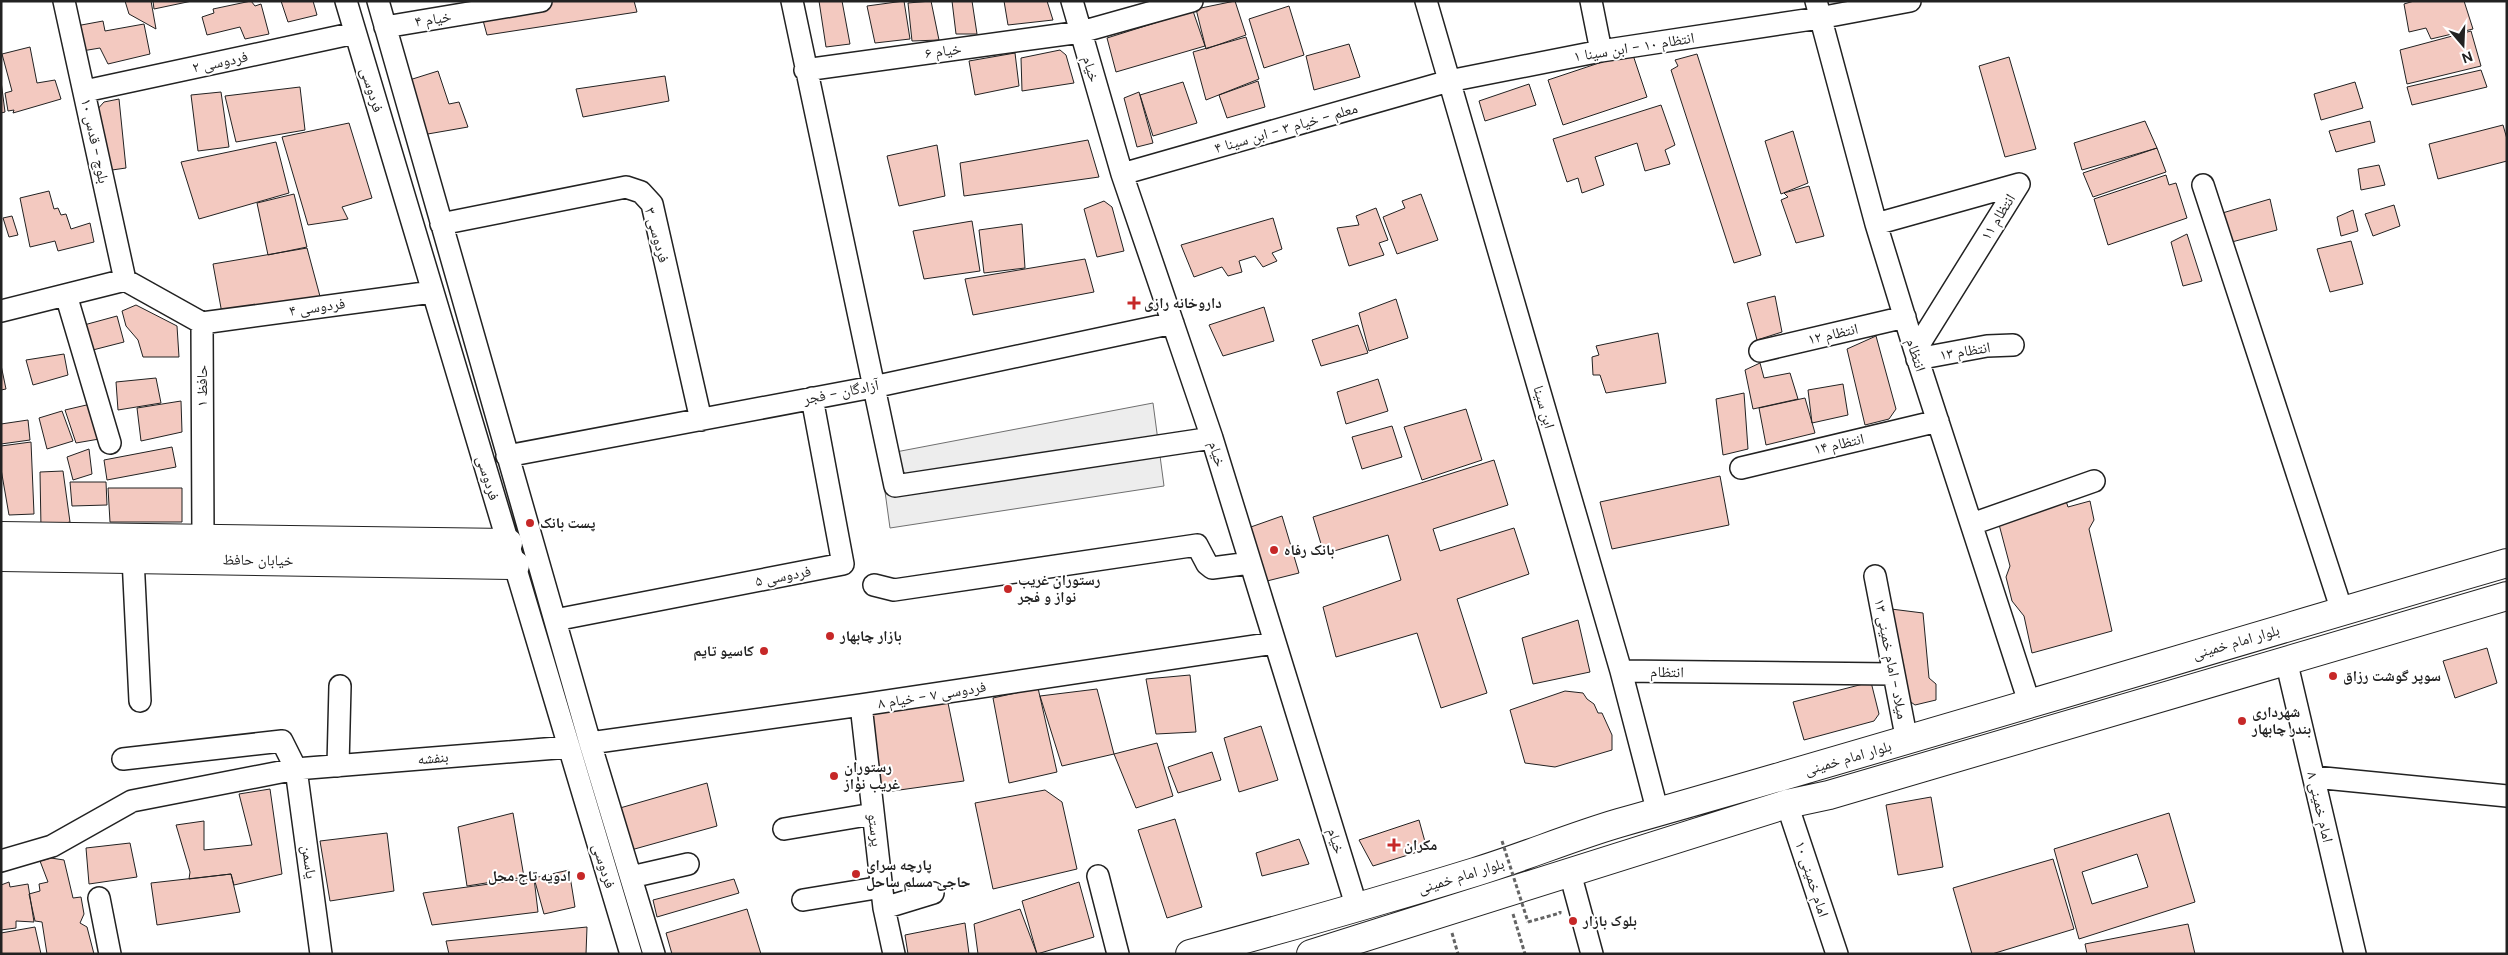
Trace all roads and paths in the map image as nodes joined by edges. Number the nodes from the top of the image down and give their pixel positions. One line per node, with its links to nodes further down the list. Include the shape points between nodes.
1 (64, 1): 18 (street, بلوچ - قدس ۱۰)
2 (346, 1): 14 (street, فردوسی)
3 (378, 1): 12 (street, فردوسی)
4 (541, 1): 12 (street, خیام ۴)
5 (792, 1): 16 (street)
6 (1072, 1): 13 (street, خیام)
7 (1192, 1): 13 (street, خیام ۶)
8 (1426, 1): 17 (street, ابن سینا)
9 (1591, 1): 15 (street)
10 (1910, 1): 11 (street, انتظام ۱۰ - ابن سینا ۱)
11 (1817, 10): 15 (street, انتظام ۱۰ - ابن سینا ۱); 22 (street, انتظام)
12 (385, 27): 21 (street, فردوسی)
13 (1080, 32): 16 (street, خیام ۶); 19 (street, خیام)
14 (355, 33): 18 (street, فردوسی ۲); 24 (street, فردوسی)
15 (1601, 51): 17 (street, انتظام ۱۰ - ابن سینا ۱)
16 (805, 70): 33 (street)
17 (1450, 81): 19 (street, معلم - خیام ۳ - ابن سینا ۴); 58 (street, ابن سینا)
18 (85, 91): 23 (street, بلوچ - قدس ۱۰)
19 (1122, 174): 29 (street, خیام)
20 (2203, 185): 53 (street)
21 (442, 224): 35 (street, فردوسی ۳, via 626,188 641,192 652,204); 39 (street, فردوسی)
22 (1876, 224): 27 (street, انتظام); 32 (street, انتظام ۱۱, via 2019,184)
23 (125, 280): 25 (street); 28 (street)
24 (432, 292): 28 (street, فردوسی ۴); 45 (street, فردوسی)
25 (66, 295): 26 (street); 38 (street)
26 (1, 311)
27 (1905, 317): 31 (street, انتظام ۱۲); 32 (street, انتظام)
28 (202, 323): 44 (street, حافظ ۱)
29 (1173, 323): 33 (street, آزادگان - فجر); 37 (street, خیام)
30 (2013, 345): 32 (street, انتظام ۱۳)
31 (1760, 351)
32 (1916, 355): 36 (street, انتظام)
33 (873, 387): 34 (street, آزادگان - فجر); 37 (street, via 895,486)
34 (812, 398): 35 (street, آزادگان - فجر); 54 (street, فردوسی ۵, via 844,564)
35 (701, 420): 39 (street, آزادگان - فجر)
36 (1938, 421): 40 (street, انتظام ۱۴); 42 (street, انتظام)
37 (1212, 438): 48 (street, خیام)
38 (110, 443)
39 (507, 456): 54 (street, فردوسی)
40 (1740, 468)
41 (2094, 481): 42 (street)
42 (1972, 524): 63 (street, انتظام)
43 (1, 536): 44 (main road, خیابان حافظ)
44 (203, 537): 45 (main road, خیابان حافظ)
45 (511, 554): 47 (main road, خیابان حافظ); 66 (street, فردوسی)
46 (1, 557): 47 (main road, خیابان حافظ)
47 (133, 558): 61 (street)
48 (1250, 563): 51 (street, via 1212,568 1197,545 894,590); 56 (street, خیام)
49 (2507, 563): 53 (main road, بلوار امام خمینی)
50 (1875, 576): 59 (street, میلاد - امام خمینی ۱۳)
51 (874, 585)
52 (2507, 596): 57 (main road, بلوار امام خمینی)
53 (2342, 611): 55 (main road, بلوار امام خمینی)
54 (555, 620): 65 (street, فردوسی)
55 (2278, 630): 57 (main road); 63 (main road, بلوار امام خمینی)
56 (1274, 643): 62 (street, فردوسی ۷ - خیام ۸); 89 (street, خیام)
57 (2286, 660): 71 (main road, بلوار امام خمینی); 72 (street, امام خمینی ۸)
58 (1621, 671): 59 (street, انتظام); 75 (street, ابن سینا)
59 (1892, 674): 64 (street, میلاد - امام خمینی ۱۳)
60 (340, 686): 69 (street)
61 (140, 701)
62 (861, 705): 65 (street, فردوسی ۷ - خیام ۸); 76 (street, پرستو)
63 (2030, 705): 64 (main road, بلوار امام خمینی)
64 (1907, 741): 67 (main road, بلوار امام خمینی)
65 (590, 743): 83 (street, فردوسی)
66 (569, 747): 69 (street, بنفشه); 93 (street, فردوسی)
67 (1877, 748): 71 (main road); 75 (main road, بلوار امام خمینی)
68 (123, 759): 70 (street, یاسمن, via 282,741)
69 (338, 766): 70 (street, بنفشه)
70 (296, 769): 79 (street, بنفشه, via 132,801 52,846); 92 (street, یاسمن)
71 (1885, 777): 74 (main road, بلوار امام خمینی)
72 (2314, 778): 73 (street); 102 (street, امام خمینی ۸)
73 (2507, 796)
74 (1787, 804): 81 (main road, بلوار امام خمینی); 101 (street, امام خمینی ۱۰)
75 (1658, 813): 89 (main road, بلوار امام خمینی)
76 (872, 814): 77 (street); 86 (street, پرستو)
77 (784, 829)
78 (1502, 840): 90 (path, bridge, via 1528,922)
79 (1, 861)
80 (688, 864): 83 (street)
81 (1570, 874): 85 (main road, بلوار امام خمینی); 100 (street)
82 (1098, 876): 96 (street)
83 (631, 877): 94 (street, فردوسی)
84 (933, 893): 86 (street)
85 (1507, 894): 98 (main road, بلوار امام خمینی, via 1436,913); 99 (path)
86 (883, 897): 88 (street); 95 (street, پرستو)
87 (99, 898): 91 (street)
88 (803, 900)
89 (1356, 908): 97 (main road, بلوار امام خمینی)
90 (1560, 913)
91 (110, 954)
92 (321, 954)
93 (631, 954)
94 (654, 954)
95 (894, 954)
96 (1118, 954)
97 (1190, 954)
98 (1311, 954)
99 (1525, 954)
100 (1592, 954)
101 (1837, 954)
102 (2355, 954)

